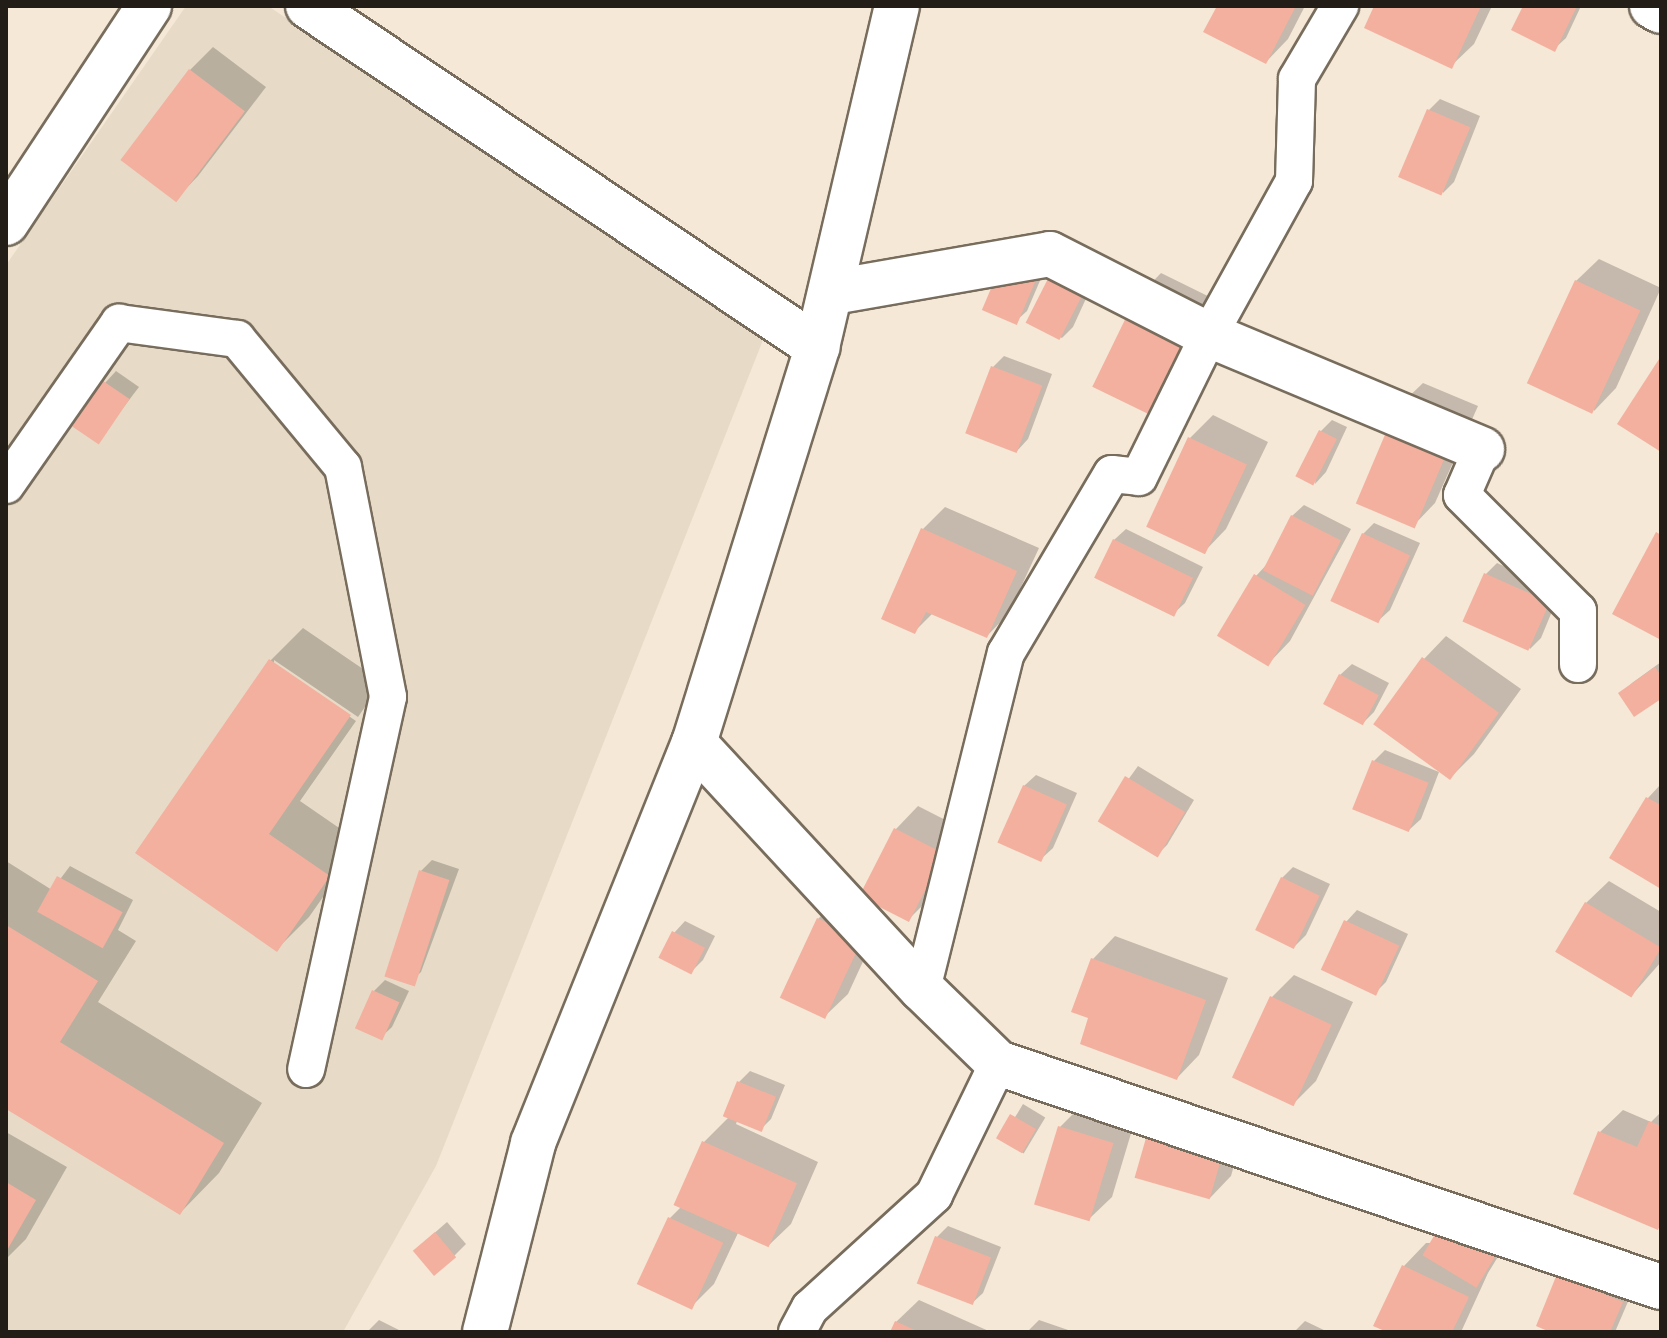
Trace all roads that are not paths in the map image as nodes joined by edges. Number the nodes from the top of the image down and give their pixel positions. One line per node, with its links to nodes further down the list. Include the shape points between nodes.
1 (149, 6): 7 (street)
2 (308, 6): 10 (street)
3 (897, 6): 8 (street)
4 (1340, 6): 9 (lane, via 1297,79 1294,181)
5 (1652, 6): 6 (street)
6 (1661, 11)
7 (6, 223)
8 (833, 292): 9 (street, via 1050,254); 10 (street)
9 (1209, 335): 11 (street); 15 (lane, via 1139,477 1112,474 1006,653)
10 (817, 347): 14 (street)
11 (1482, 449): 13 (lane, via 1462,495 1578,611)
12 (6, 485): 17 (lane, via 119,323 237,339 343,467 388,697)
13 (1578, 664)
14 (694, 743): 15 (street); 19 (street, via 533,1143)
15 (922, 989): 16 (street)
16 (998, 1063): 18 (street); 20 (lane, via 934,1195 810,1308)
17 (306, 1069)
18 (1661, 1287)
19 (485, 1332)
20 (797, 1332)

